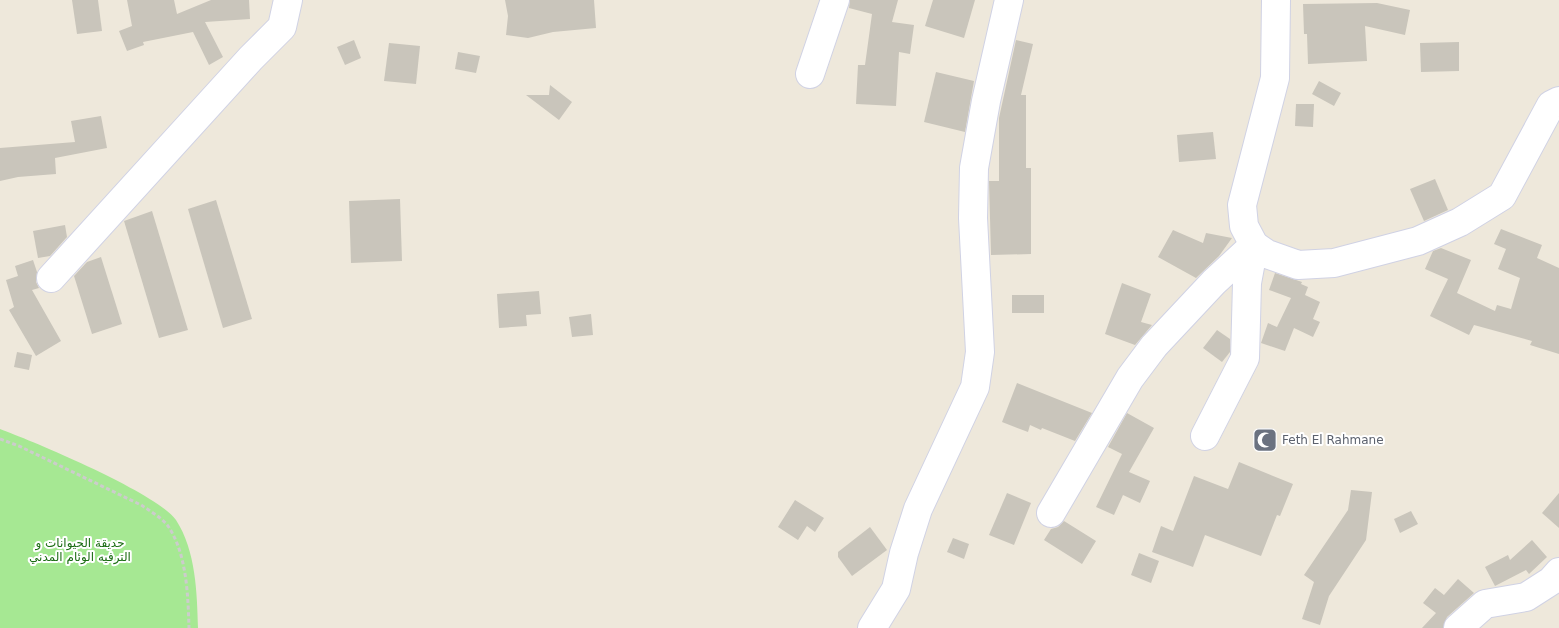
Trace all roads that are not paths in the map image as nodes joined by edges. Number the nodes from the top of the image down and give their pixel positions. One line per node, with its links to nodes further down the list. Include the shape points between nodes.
1 (288, 0): 8 (street, via 282,27)
2 (835, 0): 5 (street)
3 (1009, 0): 12 (street, via 974,168 973,218 980,352 975,387 918,509 896,589)
4 (1276, 0): 7 (street, via 1275,78 1242,205 1244,226)
5 (810, 74)
6 (1559, 101): 7 (street, via 1551,105 1502,196 1460,222 1418,241 1334,263 1298,265 1267,254)
7 (1254, 245): 9 (street, via 1247,283 1245,358); 10 (street, via 1214,282 1130,378)
8 (51, 278)
9 (1205, 436)
10 (1051, 513)
11 (1559, 572): 13 (street, via 1526,597 1485,604)
12 (872, 628)
13 (1458, 628)

